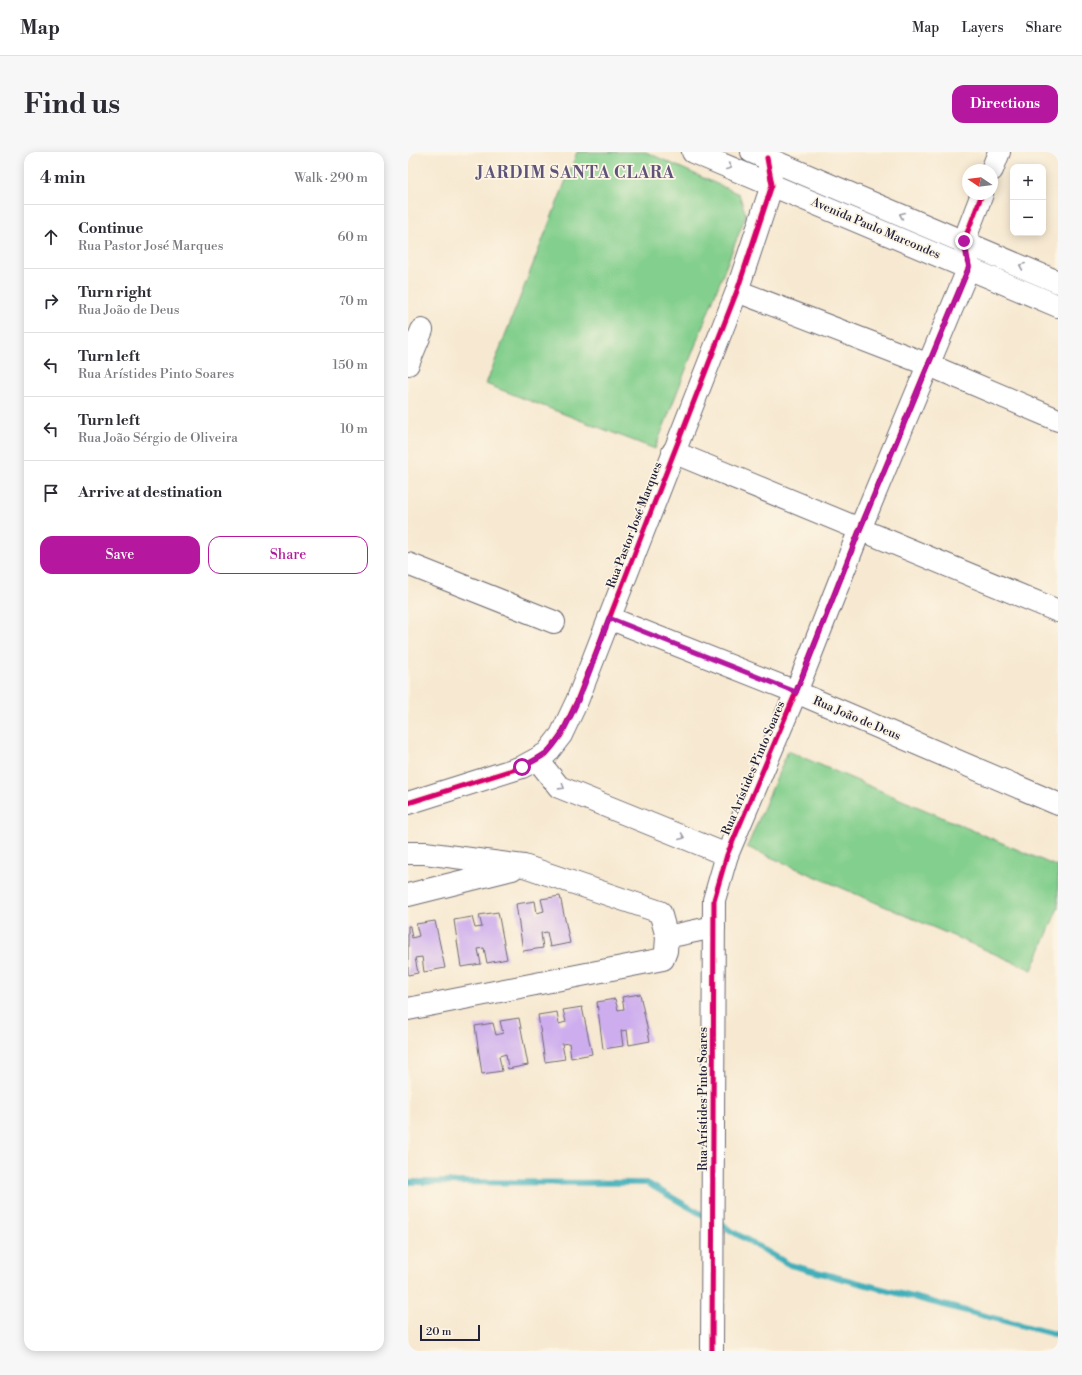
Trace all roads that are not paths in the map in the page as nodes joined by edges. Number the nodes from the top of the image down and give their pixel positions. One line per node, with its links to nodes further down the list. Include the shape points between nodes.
1 (693, 152): 5 (street, Avenida Paulo Marcondes, one-way to 5)
2 (999, 152): 4 (street)
3 (763, 154): 5 (street, Rua Pastor José Marques); 7 (street, Avenida Paulo Marcondes, one-way to 3)
4 (994, 164)
5 (772, 185): 8 (street, Avenida Paulo Marcondes); 10 (street, Rua Pastor José Marques)
6 (980, 200): 7 (street)
7 (964, 241): 8 (street); 9 (street, Avenida Paulo Marcondes, one-way to 7)
8 (969, 267): 11 (street, Avenida Paulo Marcondes); 14 (street, Rua Arístides Pinto Soares)
9 (1058, 282)
10 (737, 291): 14 (street); 16 (street, Rua Pastor José Marques)
11 (1058, 306)
12 (422, 330): 13 (street)
13 (408, 364)
14 (929, 365): 15 (street); 17 (street, Rua Arístides Pinto Soares)
15 (1058, 420)
16 (673, 452): 17 (street); 20 (street, Rua Pastor José Marques)
17 (860, 529): 19 (street); 22 (street, Rua Arístides Pinto Soares)
18 (408, 564): 21 (street)
19 (1058, 611)
20 (609, 618): 22 (street, Rua João de Deus); 23 (street, Rua Pastor José Marques, via 561,735)
21 (554, 622)
22 (796, 692): 25 (street, Rua João de Deus); 27 (street, Rua Arístides Pinto Soares)
23 (537, 758): 24 (street, Rua Pastor José Marques, via 522,767); 27 (street, one-way to 27, via 559,787)
24 (408, 803)
25 (1058, 804)
26 (408, 853): 28 (street)
27 (727, 855): 30 (street, Rua Arístides Pinto Soares, via 714,900)
28 (524, 866): 29 (street); 31 (street, via 660,912)
29 (408, 895)
30 (714, 928): 31 (street); 33 (street, Rua Arístides Pinto Soares)
31 (667, 937): 32 (street, via 663,959)
32 (408, 1009)
33 (712, 1351)

